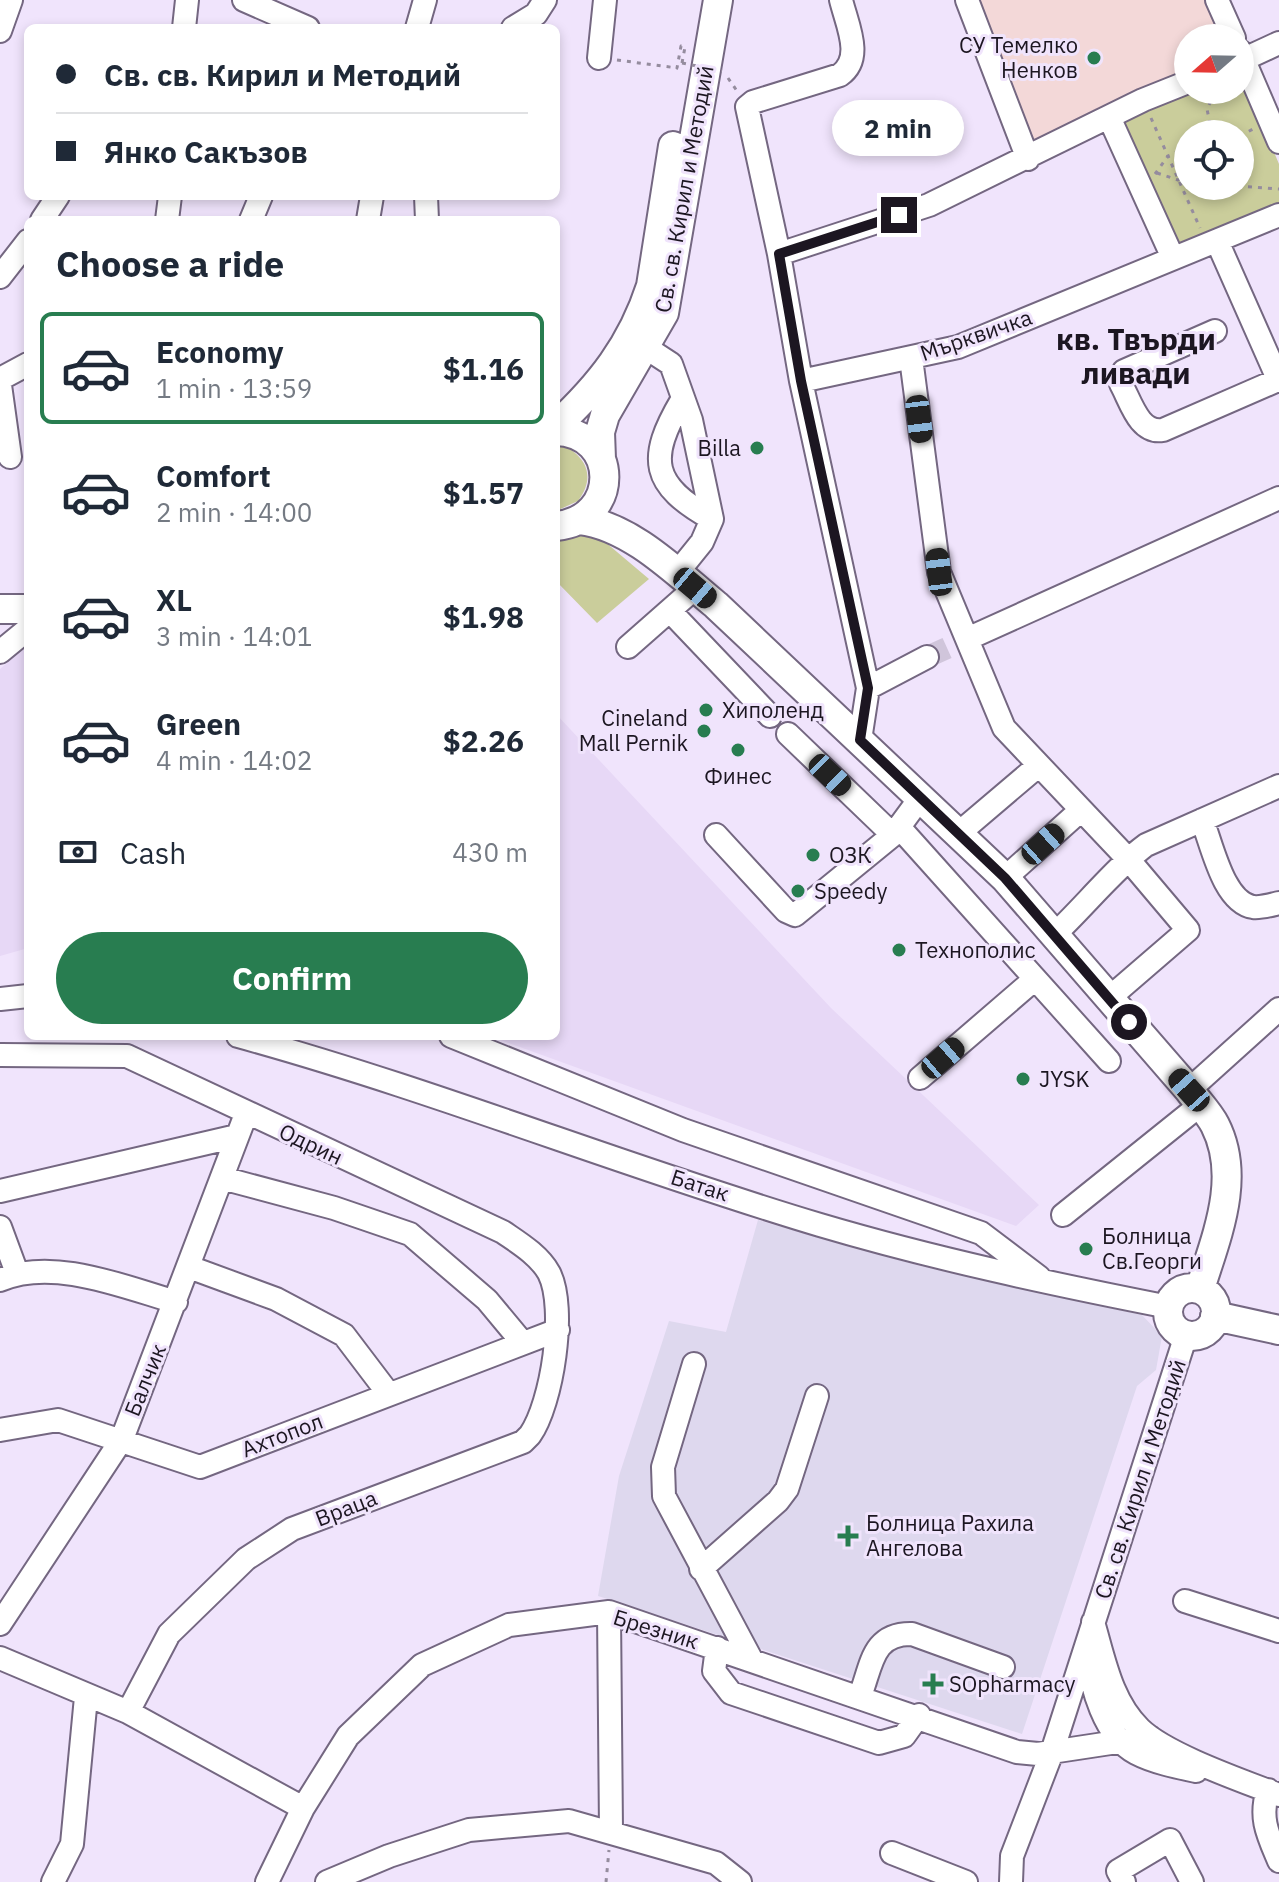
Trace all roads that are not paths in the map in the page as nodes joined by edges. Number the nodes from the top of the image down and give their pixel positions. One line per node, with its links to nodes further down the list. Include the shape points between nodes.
1 (11, 0): 18 (street)
2 (187, 0): 13 (street)
3 (244, 0): 12 (street)
4 (425, 0): 15 (street)
5 (545, 0): 16 (street, via 536,14)
6 (605, 0): 21 (street)
7 (700, 0): 43 (main road, Св. св. Кирил и Методий, via 644,308 602,381)
8 (718, 0): 35 (main road, Св. св. Кирил и Методий, via 670,284 660,322)
9 (841, 0): 30 (street, via 854,56 849,68 747,107)
10 (967, 0): 26 (street)
11 (1217, 0): 17 (street)
12 (276, 13): 14 (street)
13 (184, 24)
14 (299, 24)
15 (418, 24)
16 (520, 24)
17 (1228, 24)
18 (0, 31)
19 (1279, 43): 20 (street)
20 (1254, 52)
21 (599, 58)
22 (1254, 86): 25 (street)
23 (1174, 88): 24 (street)
24 (1109, 117): 26 (street); 31 (street, via 1148,179)
25 (1279, 142)
26 (1028, 159): 30 (street, via 929,205)
27 (1279, 215): 28 (street, Мърквичка)
28 (1212, 242): 31 (street, Мърквичка); 34 (street)
29 (24, 246): 32 (street)
30 (779, 254): 40 (street)
31 (1173, 258): 36 (street, Мърквичка, via 958,347)
32 (0, 277)
33 (1215, 331): 39 (street, via 1124,371 1121,384 1149,429 1163,430)
34 (1272, 345): 39 (street)
35 (645, 347): 42 (street, via 671,364); 46 (main road, Св. св. Кирил и Методий, via 605,415 600,432)
36 (911, 358): 40 (street, Мърквичка); 56 (street, via 939,572)
37 (24, 366): 38 (street)
38 (0, 379)
39 (1279, 380)
40 (801, 381): 60 (street)
41 (0, 385): 45 (street)
42 (682, 400): 48 (street); 48 (street, via 660,440 664,476 672,492)
43 (560, 424)
44 (560, 429): 46 (main road, via 581,436)
45 (13, 460)
46 (603, 466): 49 (main road, via 600,501); 50 (main road, Св. св. Кирил и Методий, via 610,493)
47 (1279, 498): 56 (street)
48 (712, 519): 51 (street)
49 (568, 523): 50 (main road, Св. св. Кирил и Методий, via 612,529)
50 (644, 549): 51 (main road, Св. св. Кирил и Методий)
51 (686, 580): 54 (street); 63 (main road, Св. св. Кирил и Методий)
52 (0, 609): 53 (main road)
53 (24, 609)
54 (670, 611): 57 (street); 61 (street)
55 (24, 632): 58 (street)
56 (967, 639): 64 (street, via 1004,728)
57 (628, 647)
58 (0, 652)
59 (927, 657): 60 (street)
60 (868, 688): 63 (street)
61 (770, 716)
62 (788, 734): 69 (street)
63 (860, 740): 66 (main road, Св. св. Кирил и Методий)
64 (1039, 765): 67 (street); 70 (street)
65 (1279, 786): 68 (street)
66 (921, 797): 69 (street); 70 (main road, Св. св. Кирил и Методий)
67 (1081, 810): 72 (street); 73 (street)
68 (1202, 820): 72 (street); 74 (street, via 1237,900 1252,907)
69 (896, 831): 71 (street, via 795,915); 76 (street)
70 (959, 833): 73 (main road, Св. св. Кирил и Методий)
71 (716, 835)
72 (1128, 859): 75 (street); 79 (street, via 1188,930)
73 (1005, 878): 75 (main road, Св. св. Кирил и Методий)
74 (1279, 903)
75 (1054, 935): 79 (main road, Св. св. Кирил и Методий)
76 (1035, 979): 86 (street); 87 (street)
77 (24, 996): 78 (street)
78 (0, 999)
79 (1108, 999): 88 (main road, Св. св. Кирил и Методий)
80 (0, 1009): 81 (street)
81 (24, 1009)
82 (1279, 1009): 88 (street)
83 (253, 1040): 97 (street, Батак, via 820,1225)
84 (461, 1040): 97 (street, via 683,1130 981,1233)
85 (0, 1055): 89 (street, Одрин, via 127,1056)
86 (1109, 1061)
87 (920, 1078)
88 (1194, 1097): 93 (street); 98 (main road, Св. св. Кирил и Методий, via 1215,1124 1227,1190)
89 (246, 1114): 90 (street, Балчик); 102 (street, Одрин, via 503,1232 528,1249 548,1272)
90 (237, 1136): 91 (street, Балчик); 92 (street)
91 (222, 1178): 95 (street, Балчик); 105 (street, via 410,1234 487,1300)
92 (0, 1191)
93 (1063, 1215)
94 (0, 1227): 96 (street)
95 (189, 1267): 99 (street, Балчик); 107 (street, via 276,1299 344,1335)
96 (8, 1276): 99 (street, via 88,1276)
97 (1046, 1283): 100 (street, Батак)
98 (1200, 1289): 100 (main road, via 1180,1291); 101 (main road, via 1214,1302)
99 (176, 1302): 110 (street, Балчик)
100 (1169, 1307): 104 (main road, via 1172,1325)
101 (1215, 1316): 103 (main road); 104 (main road, via 1207,1331)
102 (558, 1330): 105 (street, Ахтопол); 124 (street, Враца, via 535,1428 523,1442 292,1529 246,1559 169,1634)
103 (1279, 1330)
104 (1186, 1335): 114 (street, Св. св. Кирил и Методий)
105 (522, 1342): 107 (street, Ахтопол)
106 (694, 1364): 111 (street, via 662,1482 668,1508)
107 (388, 1393): 110 (street, Ахтопол, via 200,1467)
108 (817, 1396): 111 (street, via 787,1489)
109 (0, 1430): 110 (street, Ахтопол, via 58,1420)
110 (122, 1439): 115 (street, Балчик)
111 (701, 1569): 120 (street)
112 (1185, 1601): 116 (street)
113 (609, 1612): 118 (street, Брезник); 131 (street, Брезник, via 509,1625 422,1665 348,1736); 132 (street)
114 (1093, 1622): 117 (street, Св. св. Кирил и Методий); 126 (street, Св. св. Кирил и Методий, via 1116,1694)
115 (0, 1624)
116 (1279, 1631)
117 (1086, 1644): 127 (street, Св. св. Кирил и Методий, via 1093,1689); 128 (street)
118 (717, 1648): 120 (street, Брезник); 125 (street, via 714,1671 731,1693 879,1743 904,1736)
119 (0, 1658): 123 (street)
120 (751, 1659): 122 (street, Брезник)
121 (1003, 1667): 122 (street, via 899,1634 880,1644)
122 (860, 1696): 125 (street, Брезник)
123 (86, 1697): 124 (street); 135 (street, via 72,1844)
124 (128, 1712): 131 (street)
125 (919, 1715): 128 (street, Брезник, via 1017,1752)
126 (1150, 1737): 127 (street, Брезник); 129 (street, Св. св. Кирил и Методий)
127 (1122, 1739): 128 (street, Брезник); 129 (street, Св. св. Кирил и Методий, via 1141,1755 1195,1772)
128 (1052, 1752): 140 (street, via 1012,1856)
129 (1208, 1769): 130 (street, Св. св. Кирил и Методий)
130 (1273, 1793): 134 (street, via 1262,1811)
131 (303, 1808): 136 (street, Брезник)
132 (611, 1830): 137 (street, via 569,1821 469,1830); 138 (street, via 716,1863)
133 (892, 1853): 139 (street)
134 (1279, 1861)
135 (53, 1882)
136 (267, 1882)
137 (327, 1882)
138 (740, 1882)
139 (966, 1882)
140 (1011, 1882)
141 (1124, 1882): 142 (street, via 1118,1871 1170,1840)
142 (1192, 1882)

